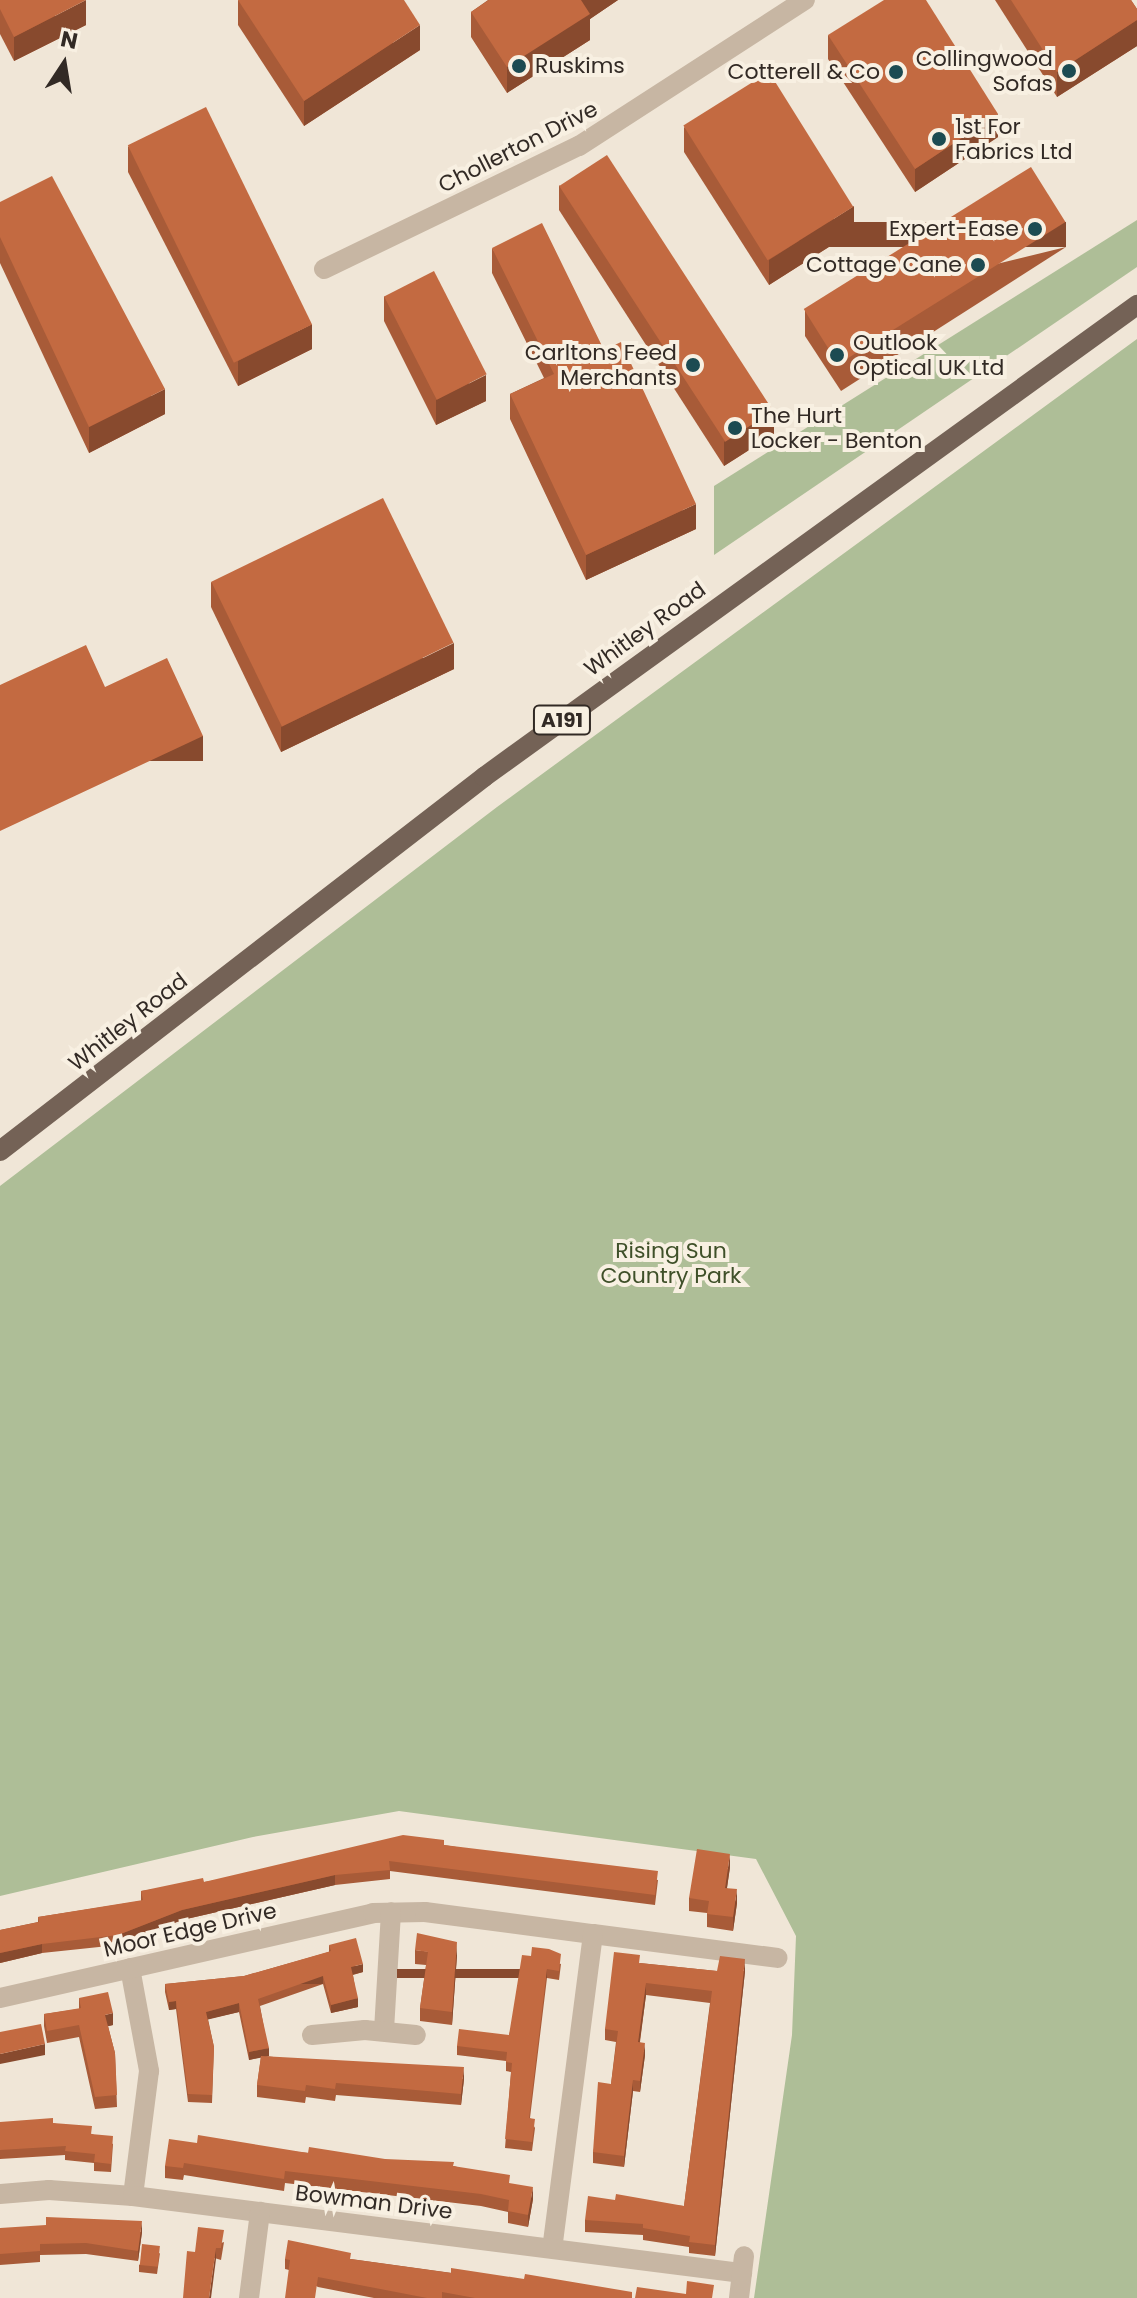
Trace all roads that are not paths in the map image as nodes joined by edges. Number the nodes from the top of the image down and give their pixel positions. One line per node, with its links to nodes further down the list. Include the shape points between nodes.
1 (805, 0): 2 (street, Chollerton Drive, via 579,146)
2 (324, 269)
3 (1137, 305): 4 (main road, Whitley Road / A191, via 484,777)
4 (0, 1151)
5 (391, 1912): 6 (street, Moor Edge Drive); 8 (street, Moor Edge Drive); 10 (street)
6 (593, 1934): 7 (street, Moor Edge Drive); 16 (street)
7 (777, 1958)
8 (130, 1968): 9 (street, Moor Edge Drive); 14 (street, via 149,2071)
9 (0, 1998)
10 (384, 2030): 11 (street); 12 (street)
11 (312, 2035)
12 (416, 2035)
13 (0, 2194): 14 (street, Bowman Drive, via 77,2190)
14 (133, 2196): 15 (street, Bowman Drive)
15 (260, 2212): 16 (street, Bowman Drive); 17 (street)
16 (552, 2248): 18 (street, Bowman Drive, via 743,2264)
17 (249, 2298)
18 (739, 2298)

